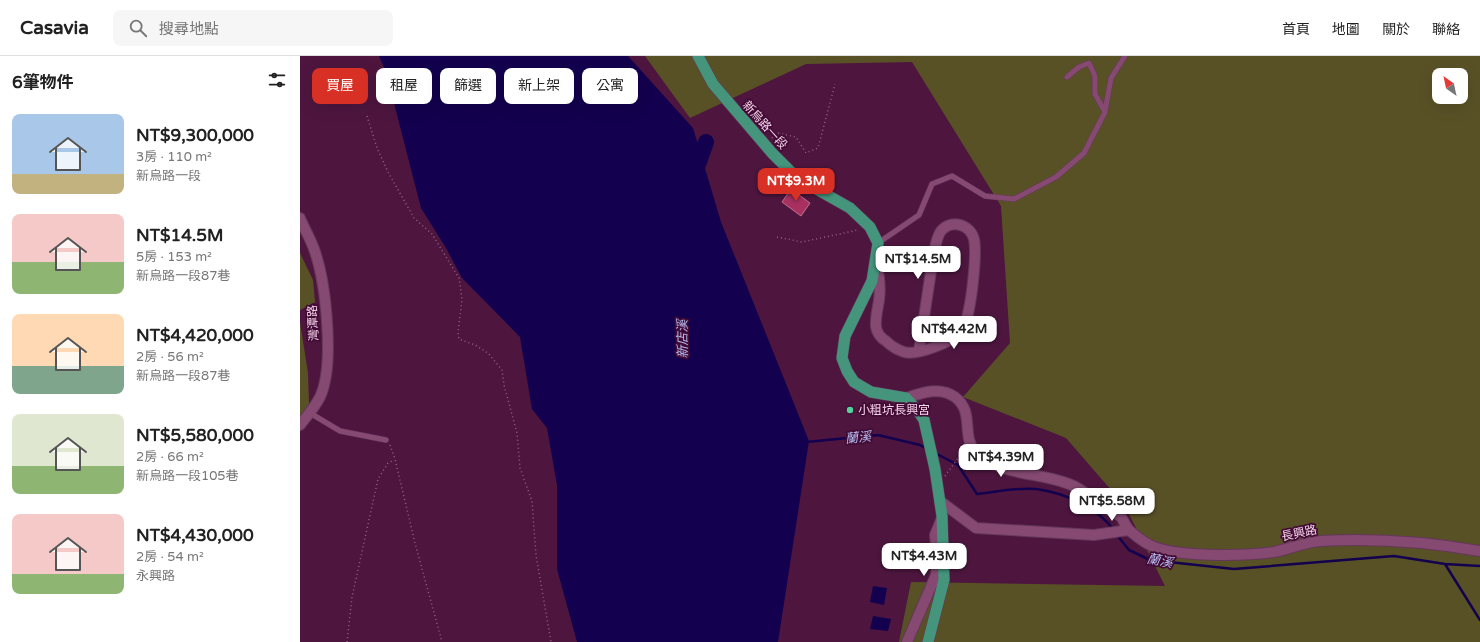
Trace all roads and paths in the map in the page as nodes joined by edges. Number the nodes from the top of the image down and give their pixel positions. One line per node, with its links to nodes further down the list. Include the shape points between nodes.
1 (698, 56): 7 (main road, 新烏路一段, via 713,84)
2 (1125, 56): 5 (lane, via 1111,78)
3 (1067, 77): 5 (lane, via 1088,63 1095,76 1095,94)
4 (835, 84): 7 (path, via 818,148 806,153 796,137 778,133)
5 (1105, 112): 11 (lane, via 1084,153 1056,177 1014,199 985,196 952,176 932,184 919,215)
6 (367, 116): 27 (path, via 388,172 414,218 432,234 458,278 462,299 459,339 488,353 502,370 517,433 520,468 532,501 536,555)
7 (764, 143): 9 (main road, 新烏路一段, via 797,178 850,208)
8 (300, 218): 15 (street, 灣潭路, via 314,248 323,281 326,310 325,373 320,397)
9 (870, 227): 10 (path, via 802,242); 11 (main road, 新烏路一段)
10 (777, 238)
11 (878, 243): 12 (main road)
12 (876, 261): 13 (street, via 880,276 876,328 884,340 898,350 905,353); 14 (main road, via 872,281 845,336 842,358 854,382 871,392)
13 (919, 351): 13 (street, via 956,337 965,326 970,312 975,250 973,238 966,227 949,225 939,236)
14 (906, 398): 21 (main road, via 924,420); 23 (street, 長興路, via 938,390 955,397 964,407 969,439 974,450 998,465 1063,482 1088,494 1121,518)
15 (310, 412): 16 (street, 灣潭路); 17 (lane, via 340,431)
16 (300, 425)
17 (386, 440): 19 (path)
18 (967, 446): 20 (path)
19 (395, 459): 25 (path, via 388,463 378,479 352,596); 26 (path)
20 (947, 475)
21 (940, 501): 22 (main road); 23 (street, via 976,528 1094,535)
22 (942, 516): 28 (street, via 935,535 936,576); 29 (main road, via 944,580)
23 (1126, 531): 24 (street, 長興路, via 1148,545 1167,551 1192,553 1250,554 1275,552 1319,541 1361,540 1440,544)
24 (1480, 551)
25 (348, 642)
26 (442, 642)
27 (551, 642)
28 (907, 642)
29 (928, 642)

